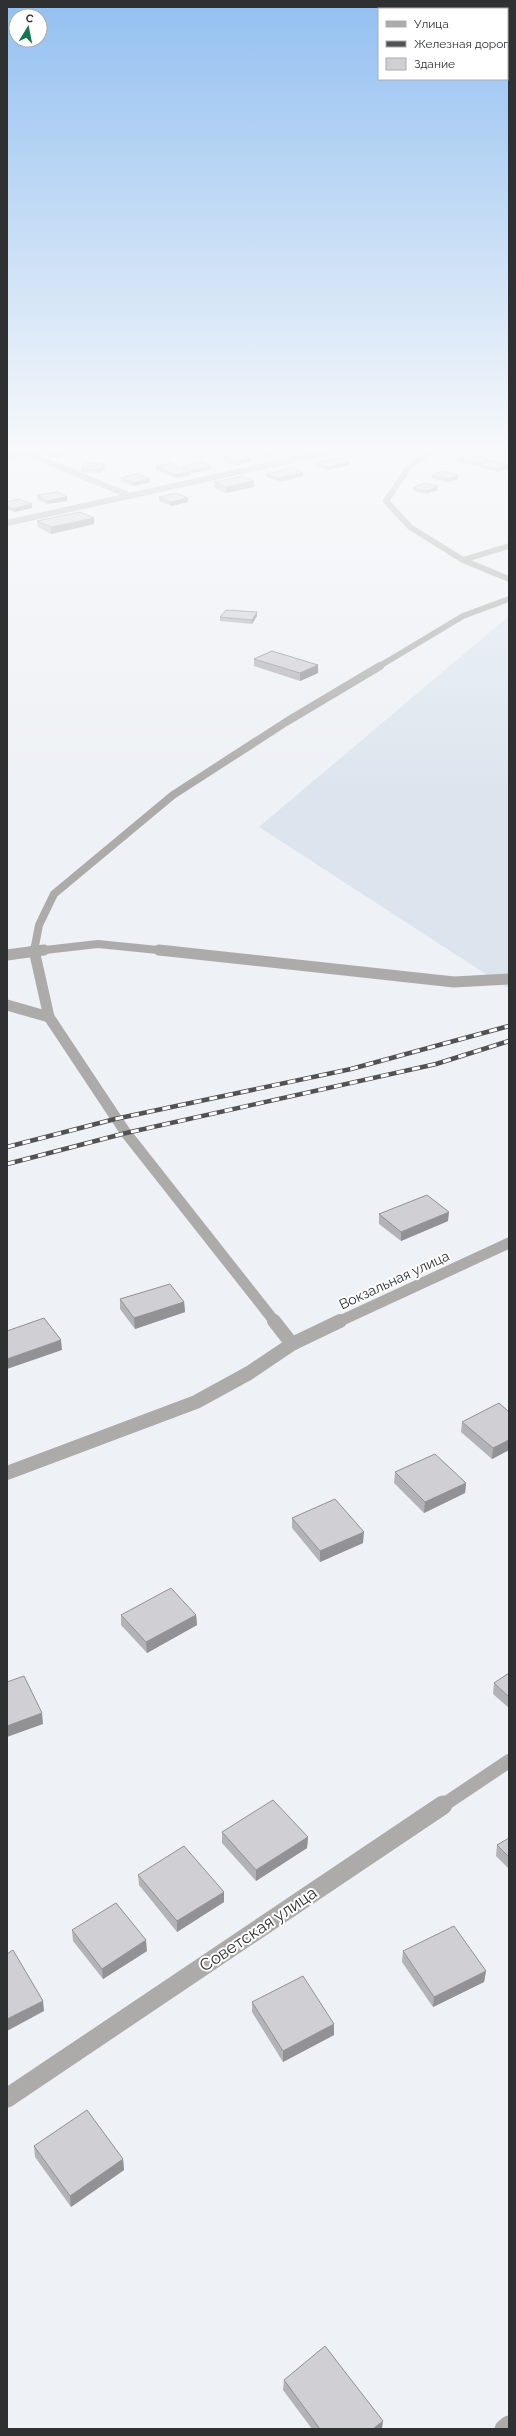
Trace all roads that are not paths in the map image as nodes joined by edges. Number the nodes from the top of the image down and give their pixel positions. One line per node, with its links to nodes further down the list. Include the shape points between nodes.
1 (467, 562): 2 (street)
2 (509, 579)
3 (509, 599): 4 (street, via 463,616 286,722 173,794 54,894 39,925)
4 (34, 950): 5 (street); 6 (street, via 98,944 454,982); 8 (street)
5 (7, 955)
6 (509, 979)
7 (7, 1005): 8 (street)
8 (49, 1017): 10 (street, via 126,1133)
9 (509, 1243): 10 (street, Вокзальная улица)
10 (292, 1344): 11 (street, Вокзальная улица, via 249,1373 196,1402)
11 (7, 1473)
12 (509, 1761): 13 (street, Советская улица)
13 (7, 2098)
14 (509, 2425): 15 (street)
15 (504, 2429)

